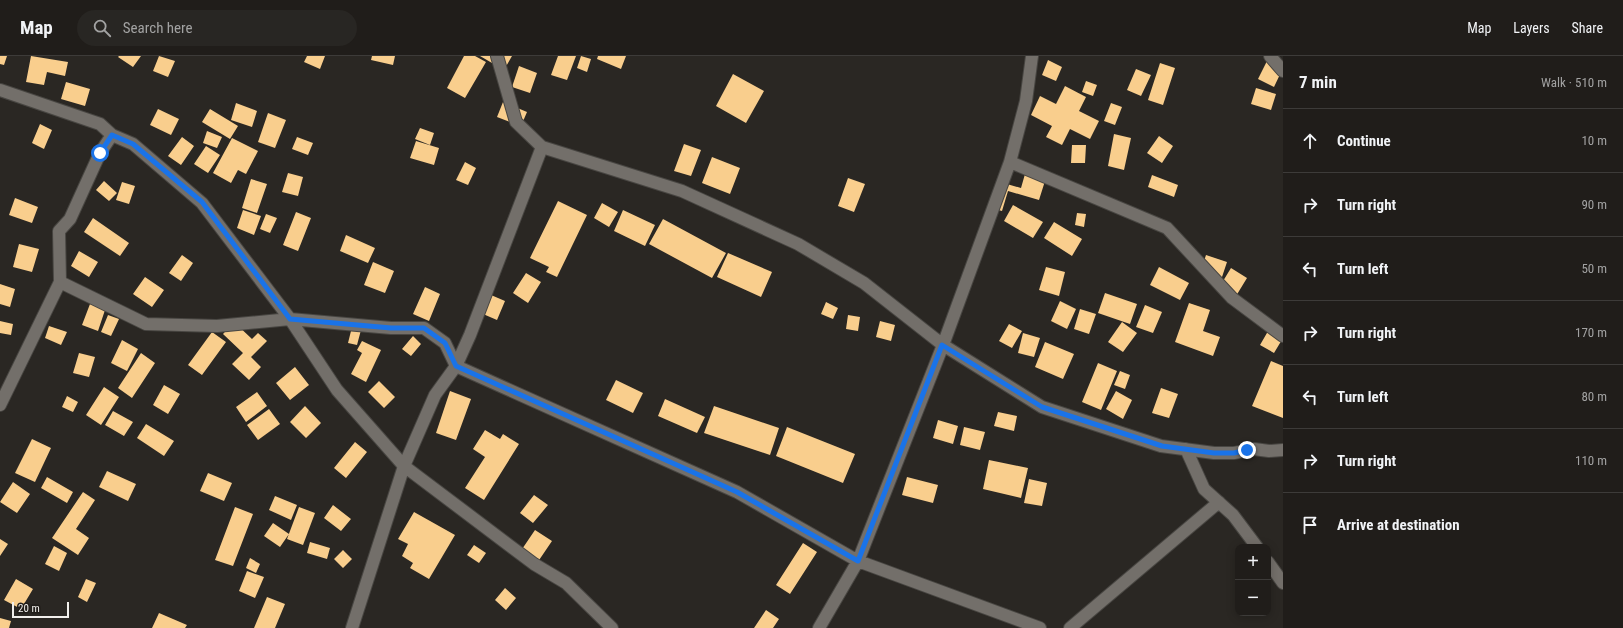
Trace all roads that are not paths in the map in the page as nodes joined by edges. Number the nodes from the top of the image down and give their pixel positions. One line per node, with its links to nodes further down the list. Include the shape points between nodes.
1 (497, 56): 7 (street, via 516,122)
2 (1032, 56): 8 (street, via 1026,102)
3 (1270, 56): 4 (street)
4 (1283, 71)
5 (0, 90): 6 (street, via 100,124)
6 (112, 135): 9 (street, via 100,153 70,219 59,232); 10 (street, via 133,144 202,202)
7 (542, 147): 12 (street, via 682,191 798,244 864,283); 13 (street)
8 (1010, 162): 11 (street, via 1167,228 1232,298); 12 (street)
9 (60, 282): 10 (street, via 146,324 217,326); 14 (street)
10 (290, 319): 13 (street, via 391,328 424,328 445,343); 17 (street, via 337,390)
11 (1283, 336)
12 (942, 345): 15 (street, via 1042,407 1162,446); 20 (street)
13 (456, 366): 17 (street, via 435,395); 20 (street, via 737,492)
14 (0, 405)
15 (1186, 449): 16 (street, via 1214,453 1254,449); 18 (street, via 1204,489)
16 (1283, 450)
17 (404, 466): 23 (street); 24 (street, via 534,564 566,583)
18 (1219, 502): 19 (street, via 1233,515); 27 (street)
19 (1255, 544)
20 (858, 561): 25 (street); 26 (street)
21 (1271, 566): 22 (street)
22 (1283, 583)
23 (352, 628)
24 (612, 628)
25 (819, 628)
26 (1040, 628)
27 (1070, 628)

